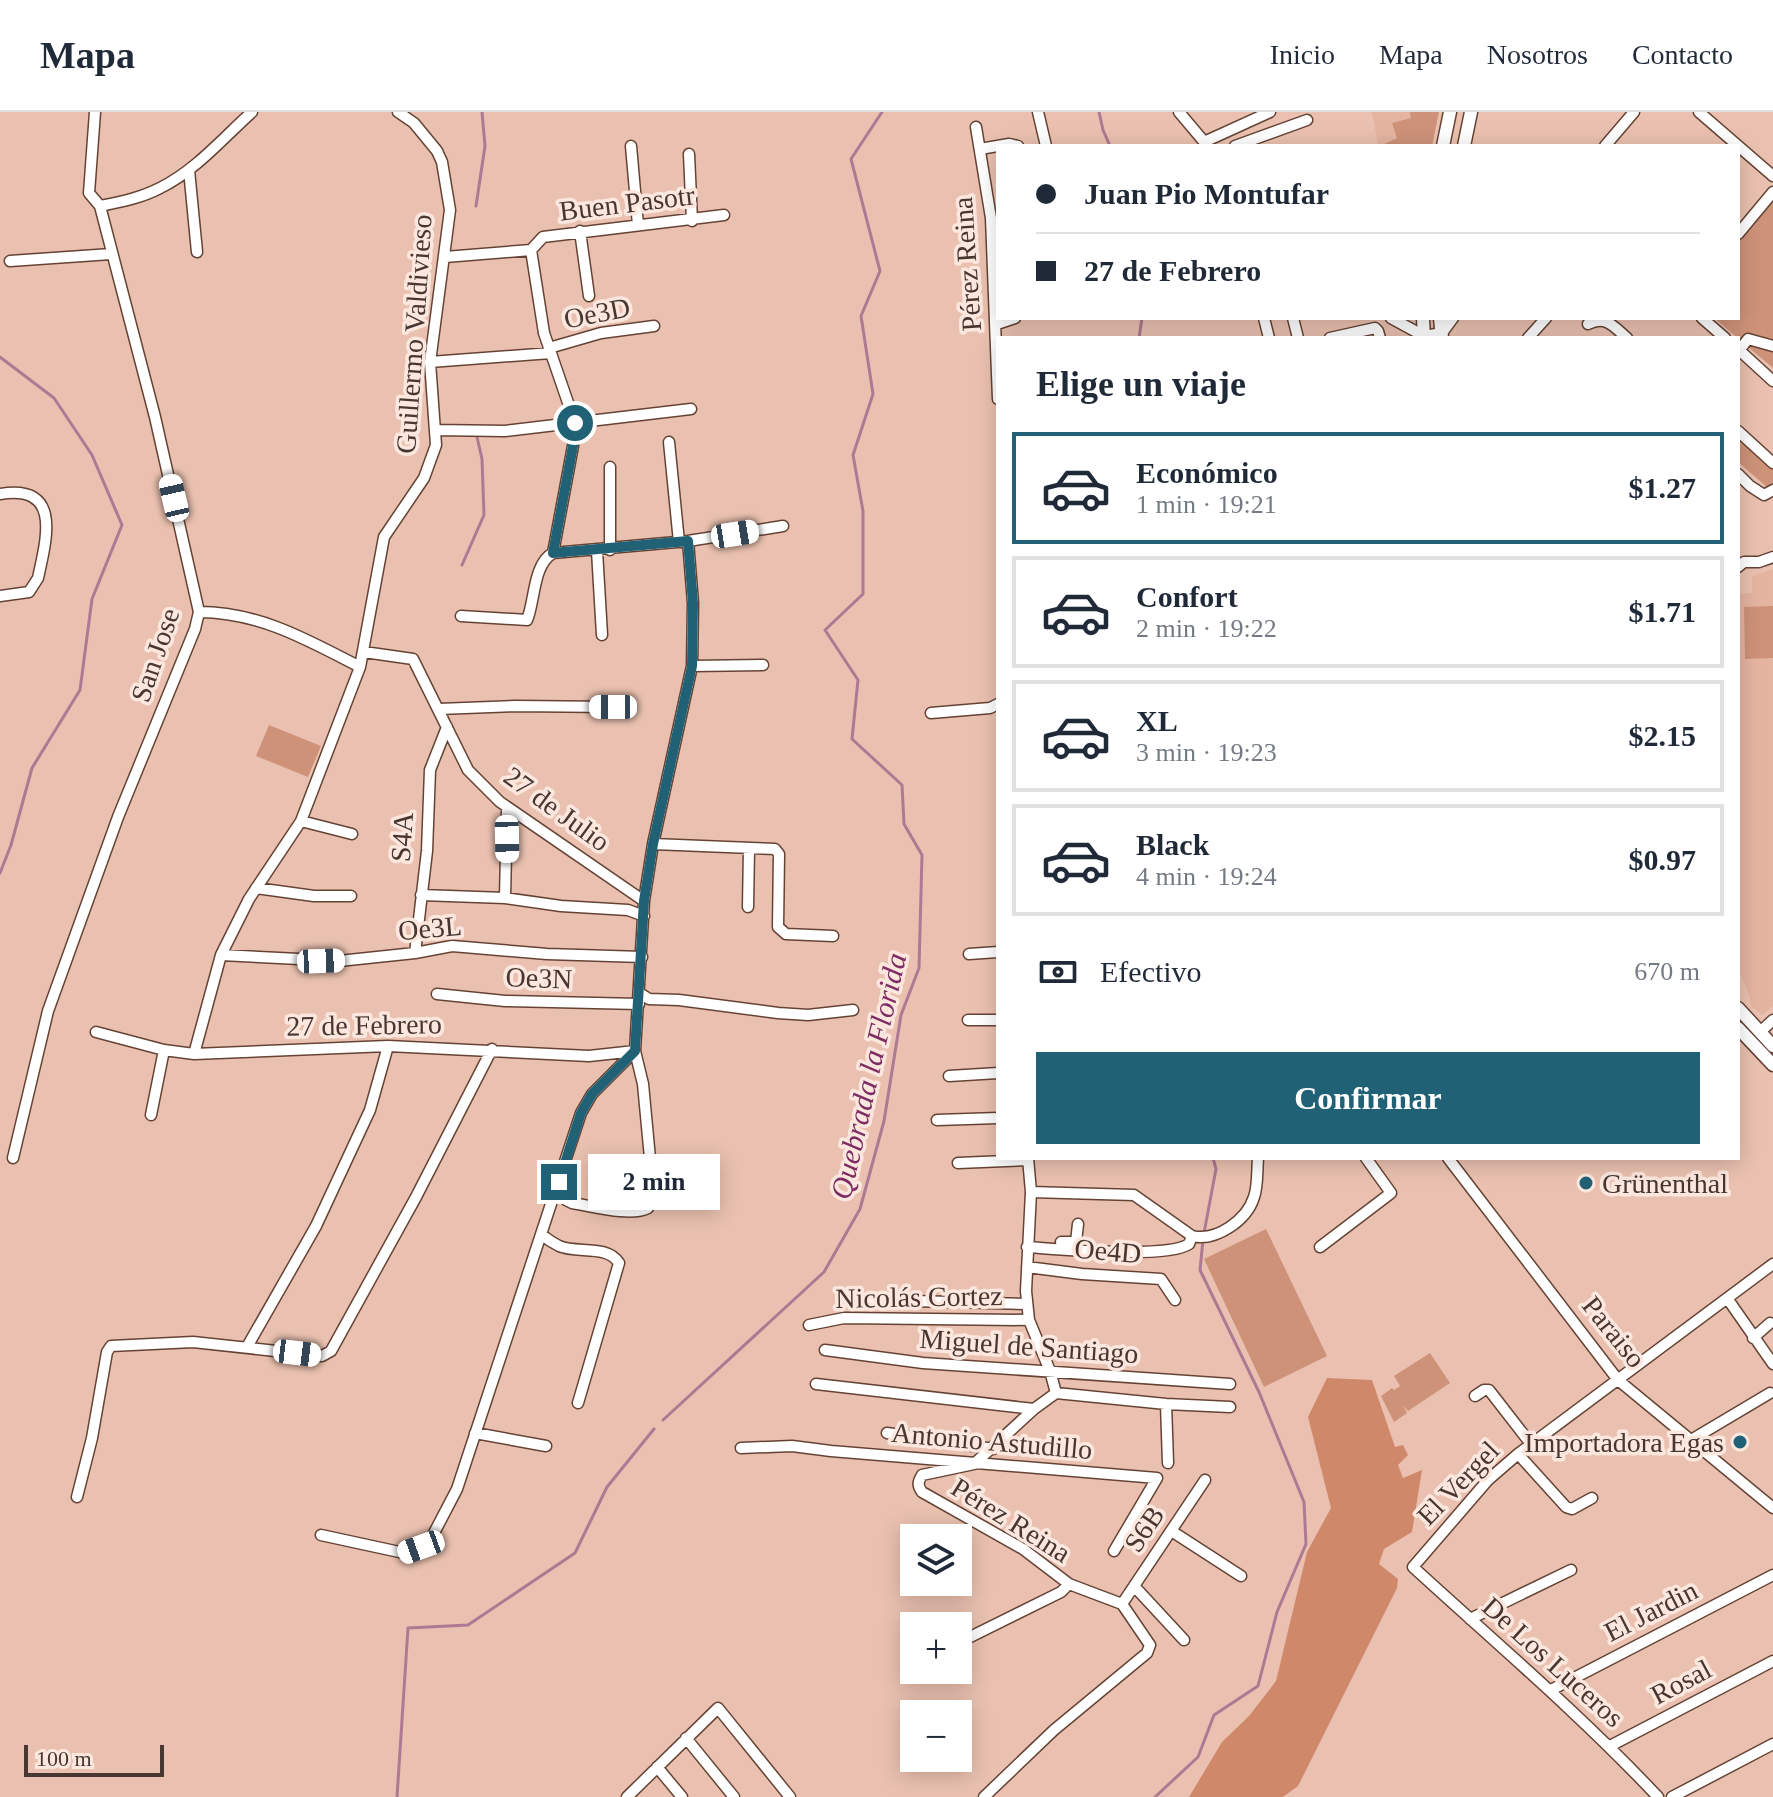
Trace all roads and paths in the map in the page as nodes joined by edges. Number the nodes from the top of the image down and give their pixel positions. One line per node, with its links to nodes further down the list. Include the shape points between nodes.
1 (95, 112): 27 (street, San Jose, via 89,193)
2 (252, 112): 24 (street)
3 (399, 112): 36 (street, Guillermo Valdivieso, via 414,123 442,162 450,210)
4 (1038, 112): 14 (street)
5 (1270, 112): 15 (street)
6 (1450, 112): 17 (main road)
7 (1471, 112): 18 (main road)
8 (1634, 112): 19 (street)
9 (1699, 112): 11 (street)
10 (1182, 113): 15 (street)
11 (1713, 116): 25 (street)
12 (1307, 120): 16 (street)
13 (976, 127): 22 (street, Pérez Reina)
14 (1046, 144)
15 (1206, 144)
16 (1241, 144)
17 (1443, 144)
18 (1464, 144)
19 (1610, 144)
20 (631, 146): 30 (street)
21 (996, 146): 22 (street)
22 (980, 149): 39 (street, Pérez Reina)
23 (689, 154): 29 (street)
24 (189, 170): 27 (street, via 160,188); 34 (street)
25 (1773, 176)
26 (1773, 192): 32 (street)
27 (100, 206): 35 (street, San Jose)
28 (724, 215): 29 (street, Buen Pasotr)
29 (692, 221): 30 (street, Buen Pasotr)
30 (638, 225): 31 (street, Buen Pasotr)
31 (580, 231): 33 (street, Buen Pasotr, via 543,237); 38 (street)
32 (1740, 232)
33 (531, 250): 36 (street, Buen Pasotr); 57 (street)
34 (197, 252)
35 (111, 254): 37 (street); 79 (street, San Jose)
36 (445, 257): 59 (street, Guillermo Valdivieso)
37 (10, 261)
38 (589, 296)
39 (996, 306)
40 (997, 320): 46 (street, Pérez Reina)
41 (1009, 320): 46 (street)
42 (1394, 320): 51 (street)
43 (1544, 320): 52 (street)
44 (1606, 320): 53 (street)
45 (1704, 320): 54 (street)
46 (997, 324): 48 (street, Pérez Reina)
47 (654, 326): 57 (street, Oe3D, via 601,333)
48 (997, 336)
49 (1339, 336): 50 (street, via 1375,328)
50 (1379, 336)
51 (1422, 336)
52 (1530, 336)
53 (1625, 336)
54 (1723, 336)
55 (1773, 346): 56 (street, via 1748,339)
56 (1740, 348)
57 (550, 350): 59 (street, Oe3D); 62 (street)
58 (1740, 352): 60 (street)
59 (430, 362): 63 (street, Guillermo Valdivieso)
60 (1773, 381)
61 (691, 409): 62 (street)
62 (575, 423): 63 (street, via 505,431); 75 (street)
63 (435, 430): 82 (street, Guillermo Valdivieso, via 436,445 424,478 384,537)
64 (1740, 433): 66 (street)
65 (669, 442): 72 (street)
66 (1773, 463)
67 (610, 467): 73 (street)
68 (1740, 475): 69 (street)
69 (1768, 493)
70 (0, 494): 78 (street, via 33,497 49,523 34,585 29,592)
71 (783, 526): 72 (street)
72 (683, 542): 73 (street); 84 (street, via 693,603)
73 (610, 550): 74 (street)
74 (597, 551): 75 (street); 81 (street)
75 (553, 553): 80 (street, via 542,565 527,620)
76 (1773, 557): 77 (street)
77 (1740, 561)
78 (0, 596)
79 (199, 612): 85 (street, via 252,617); 131 (street, San Jose, via 48,1011)
80 (461, 616)
81 (602, 635)
82 (364, 652): 85 (street, Guillermo Valdivieso); 88 (street, 27 de Julio, via 413,659)
83 (763, 665): 84 (street)
84 (692, 666): 94 (street)
85 (360, 667): 92 (street, Guillermo Valdivieso)
86 (996, 705): 89 (street)
87 (613, 707): 88 (street)
88 (439, 709): 90 (street, 27 de Julio)
89 (931, 713)
90 (447, 727): 91 (street, 27 de Julio, via 468,770); 97 (street, S4A, via 430,770)
91 (507, 807): 99 (street); 100 (street, 27 de Julio)
92 (301, 821): 93 (street); 96 (street, Guillermo Valdivieso)
93 (352, 834)
94 (653, 844): 95 (street); 100 (street)
95 (749, 849): 101 (street); 103 (street, via 778,850 782,932)
96 (256, 888): 98 (street); 107 (street, Guillermo Valdivieso)
97 (421, 895): 99 (street); 105 (street, S4A)
98 (351, 896)
99 (505, 898): 102 (street)
100 (644, 901): 102 (street)
101 (748, 907)
102 (644, 916): 108 (street)
103 (833, 936)
104 (996, 952): 106 (street)
105 (415, 953): 107 (street, Oe3L, via 321,961); 108 (street, Oe3L, via 452,946)
106 (969, 954)
107 (221, 955): 124 (street, Guillermo Valdivieso)
108 (642, 957): 110 (street)
109 (437, 994): 110 (street, Oe3N, via 505,1001)
110 (640, 999): 111 (street, Oe3N, via 808,1015); 123 (street)
111 (853, 1010)
112 (1740, 1010): 118 (main road)
113 (968, 1020): 114 (street)
114 (996, 1020)
115 (1773, 1020): 118 (street)
116 (1740, 1030): 125 (main road)
117 (96, 1032): 122 (street, 27 de Febrero)
118 (1760, 1032): 120 (main road)
119 (388, 1046): 121 (street, 27 de Febrero); 124 (street, 27 de Febrero); 155 (street, via 370,1110 316,1226)
120 (1773, 1046)
121 (492, 1049): 123 (street, 27 de Febrero, via 589,1056); 155 (street, via 331,1351 322,1356)
122 (164, 1050): 124 (street, 27 de Febrero); 128 (street)
123 (635, 1051): 138 (street, via 592,1094); 138 (street, via 653,1190 648,1208 631,1211 572,1203)
124 (194, 1054)
125 (1773, 1065)
126 (996, 1073): 127 (street)
127 (949, 1076)
128 (151, 1115)
129 (996, 1118): 130 (street)
130 (937, 1120)
131 (13, 1158)
132 (1010, 1160): 137 (street)
133 (1028, 1160): 139 (street)
134 (1258, 1160): 142 (street, via 1255,1197 1247,1211 1218,1234)
135 (1367, 1160): 144 (street, via 1391,1193)
136 (1450, 1160): 159 (street, Paraiso)
137 (958, 1163)
138 (559, 1182): 141 (street)
139 (1031, 1192): 142 (street, via 1134,1195); 143 (street)
140 (1078, 1224): 143 (street, via 1076,1242)
141 (542, 1235): 165 (street, via 559,1246 606,1253 619,1263); 169 (street)
142 (1192, 1236): 143 (street, via 1189,1244 1176,1250)
143 (1027, 1244): 146 (street)
144 (1320, 1247)
145 (1773, 1264): 147 (street, El Vergel)
146 (1027, 1267): 149 (street, Oe4D, via 1161,1279); 150 (street)
147 (1727, 1298): 154 (street); 159 (street, El Vergel)
148 (874, 1300): 150 (street)
149 (1175, 1300)
150 (1027, 1304): 151 (street)
151 (1029, 1320): 153 (street, Nicolás Cortez, via 844,1318); 158 (street)
152 (1770, 1323): 154 (street)
153 (809, 1325)
154 (1753, 1338): 157 (street)
155 (247, 1347): 180 (street, via 193,1342 111,1346)
156 (825, 1350): 158 (street, Miguel de Santiago)
157 (1773, 1364)
158 (1050, 1371): 161 (street, Miguel de Santiago); 162 (street)
159 (1618, 1380): 171 (street, Paraiso); 172 (street, El Vergel)
160 (816, 1384): 168 (street)
161 (1230, 1384)
162 (1056, 1393): 166 (street); 168 (street, Pérez Reina)
163 (1770, 1393): 171 (street)
164 (1475, 1396): 172 (street, via 1489,1390)
165 (578, 1403)
166 (1166, 1404): 167 (street); 177 (street)
167 (1230, 1407)
168 (1034, 1409): 175 (street, Pérez Reina)
169 (475, 1433): 173 (street); 184 (street, via 457,1489 421,1547 404,1553)
170 (887, 1433): 175 (street)
171 (1691, 1440): 182 (street, Paraiso)
172 (1531, 1444): 176 (street, El Vergel)
173 (546, 1446)
174 (741, 1448): 178 (street, Antonio Astudillo, via 792,1446)
175 (993, 1449): 178 (street, Pérez Reina)
176 (1518, 1454): 181 (street, via 1566,1507); 186 (street, El Vergel, via 1488,1480)
177 (1168, 1463)
178 (974, 1464): 185 (street, Antonio Astudillo, via 1157,1478); 191 (street, Pérez Reina, via 922,1475 919,1487 1023,1549)
179 (1205, 1480): 183 (street, S6B)
180 (77, 1497)
181 (1592, 1498)
182 (1773, 1508)
183 (1173, 1532): 189 (street); 190 (street, S6B)
184 (321, 1535)
185 (1114, 1551)
186 (1413, 1567): 193 (street, De Los Luceros)
187 (1571, 1570): 193 (street)
188 (1773, 1575): 197 (street, El Jardin)
189 (1241, 1576)
190 (1134, 1586): 192 (street, S6B); 195 (street)
191 (1065, 1588): 192 (street, Pérez Reina); 194 (street)
192 (1122, 1604): 206 (street, via 1149,1650)
193 (1470, 1619): 197 (street, De Los Luceros)
194 (972, 1636)
195 (1184, 1640)
196 (1773, 1661): 200 (street, Rosal)
197 (1551, 1690): 200 (street, De Los Luceros)
198 (686, 1738): 201 (street); 204 (street); 205 (street, via 718,1708)
199 (1773, 1744): 208 (street)
200 (1610, 1746): 207 (street, De Los Luceros)
201 (657, 1767): 202 (street); 203 (street)
202 (627, 1797)
203 (682, 1797)
204 (734, 1797)
205 (790, 1797)
206 (984, 1797)
207 (1658, 1797)
208 (1672, 1797)

